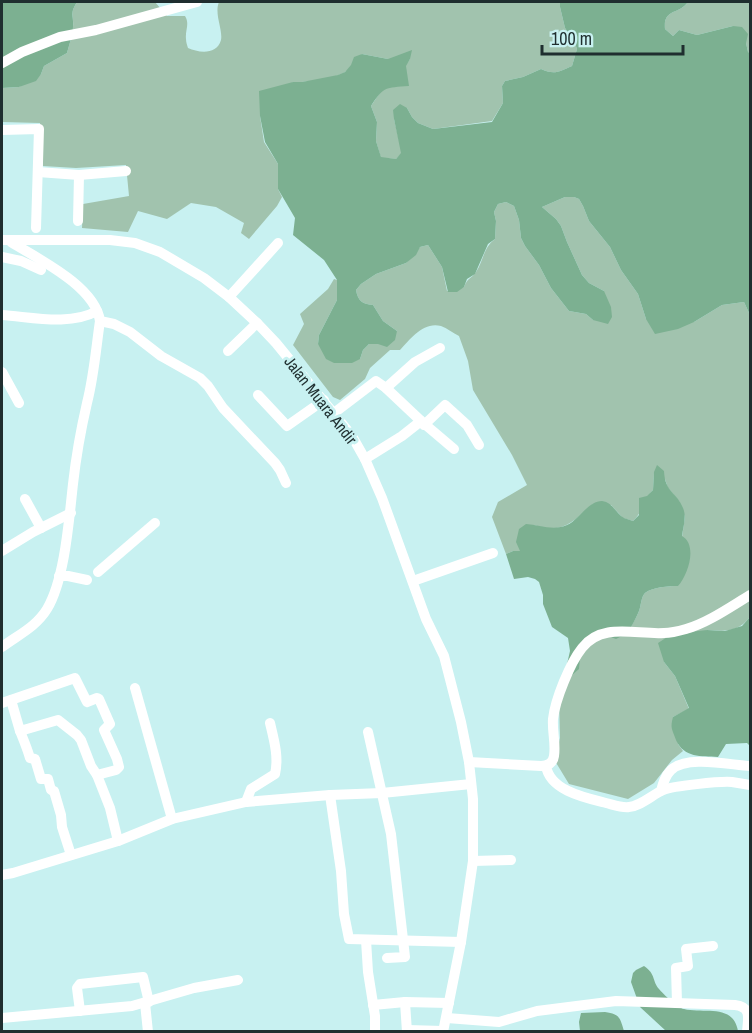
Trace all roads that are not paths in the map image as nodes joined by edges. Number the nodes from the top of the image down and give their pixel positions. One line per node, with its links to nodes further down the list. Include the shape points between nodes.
1 (197, 2): 2 (street, via 60,37)
2 (2, 63)
3 (2, 130): 5 (street, via 39,129)
4 (126, 171): 6 (street)
5 (38, 172): 6 (street); 8 (street)
6 (79, 175): 7 (street)
7 (78, 221)
8 (36, 228)
9 (5, 240): 13 (street, Jalan Muara Andir, via 135,243 160,252); 15 (street, via 76,283)
10 (278, 243): 13 (street)
11 (2, 257): 12 (street)
12 (41, 270)
13 (229, 297): 16 (street, Jalan Muara Andir)
14 (2, 315): 15 (street, via 75,319)
15 (99, 316): 29 (street, via 200,378 275,463); 31 (street)
16 (257, 323): 18 (street); 22 (street, Jalan Muara Andir)
17 (440, 348): 20 (street, via 415,362)
18 (228, 351)
19 (2, 372): 23 (street)
20 (386, 388): 24 (street, via 373,382); 25 (street)
21 (258, 395): 22 (street, via 287,426)
22 (324, 400): 24 (street, Jalan Muara Andir)
23 (19, 403)
24 (334, 413): 28 (street, Jalan Muara Andir)
25 (423, 423): 26 (street, via 445,405 467,425); 27 (street); 28 (street)
26 (479, 445)
27 (454, 449)
28 (365, 459): 39 (street, Jalan Muara Andir)
29 (286, 483)
30 (25, 499): 33 (street)
31 (71, 513): 33 (street); 37 (street)
32 (155, 523): 36 (street)
33 (41, 528): 34 (street)
34 (2, 551)
35 (493, 553): 39 (street)
36 (98, 572)
37 (59, 576): 38 (street); 41 (street, via 40,620)
38 (87, 580)
39 (413, 581): 47 (street, Jalan Muara Andir, via 444,656)
40 (750, 595): 48 (street, via 688,628 664,633 604,633 585,644 572,664 555,709 554,756)
41 (2, 647)
42 (135, 688): 57 (street)
43 (6, 702): 45 (street); 50 (street, via 75,678 87,702 99,699 110,724 104,730 119,767)
44 (270, 723): 56 (street, via 276,746 275,774 251,789)
45 (20, 731): 50 (street, via 60,720 81,740); 59 (street, via 30,758 35,758 41,780 48,779 54,791)
46 (368, 732): 54 (street)
47 (469, 762): 48 (street); 51 (street, Jalan Muara Andir)
48 (546, 766): 53 (street, via 556,783 596,801 636,806)
49 (750, 766): 53 (street, via 686,763 669,771)
50 (98, 775): 58 (street)
51 (471, 784): 54 (street); 61 (street, Jalan Muara Andir)
52 (750, 785): 53 (street, via 730,782)
53 (661, 791)
54 (382, 794): 55 (street); 64 (street, via 391,834)
55 (330, 795): 56 (street); 63 (street, via 348,937)
56 (246, 802): 57 (street)
57 (172, 819): 58 (street)
58 (118, 842): 59 (street)
59 (71, 855): 62 (street)
60 (511, 860): 61 (street)
61 (473, 861): 65 (street, Jalan Muara Andir)
62 (2, 875)
63 (366, 940): 64 (street); 73 (street)
64 (403, 940): 65 (street); 67 (street, via 404,958)
65 (461, 942): 71 (street, Jalan Muara Andir)
66 (713, 946): 72 (street, via 686,949 687,966 676,968)
67 (387, 958)
68 (238, 980): 69 (street)
69 (147, 1002): 74 (street); 74 (street, via 143,977 80,984); 79 (street)
70 (405, 1002): 71 (street); 73 (street); 77 (street)
71 (449, 1003): 75 (street, Jalan Muara Andir)
72 (677, 1003): 75 (street, via 616,1000 537,1011 497,1022); 81 (street, via 744,1006)
73 (373, 1005): 80 (street)
74 (80, 1011): 76 (street)
75 (447, 1017): 78 (street, Jalan Muara Andir)
76 (2, 1018)
77 (407, 1031): 78 (street)
78 (443, 1031)
79 (148, 1032)
80 (375, 1032)
81 (747, 1032)

